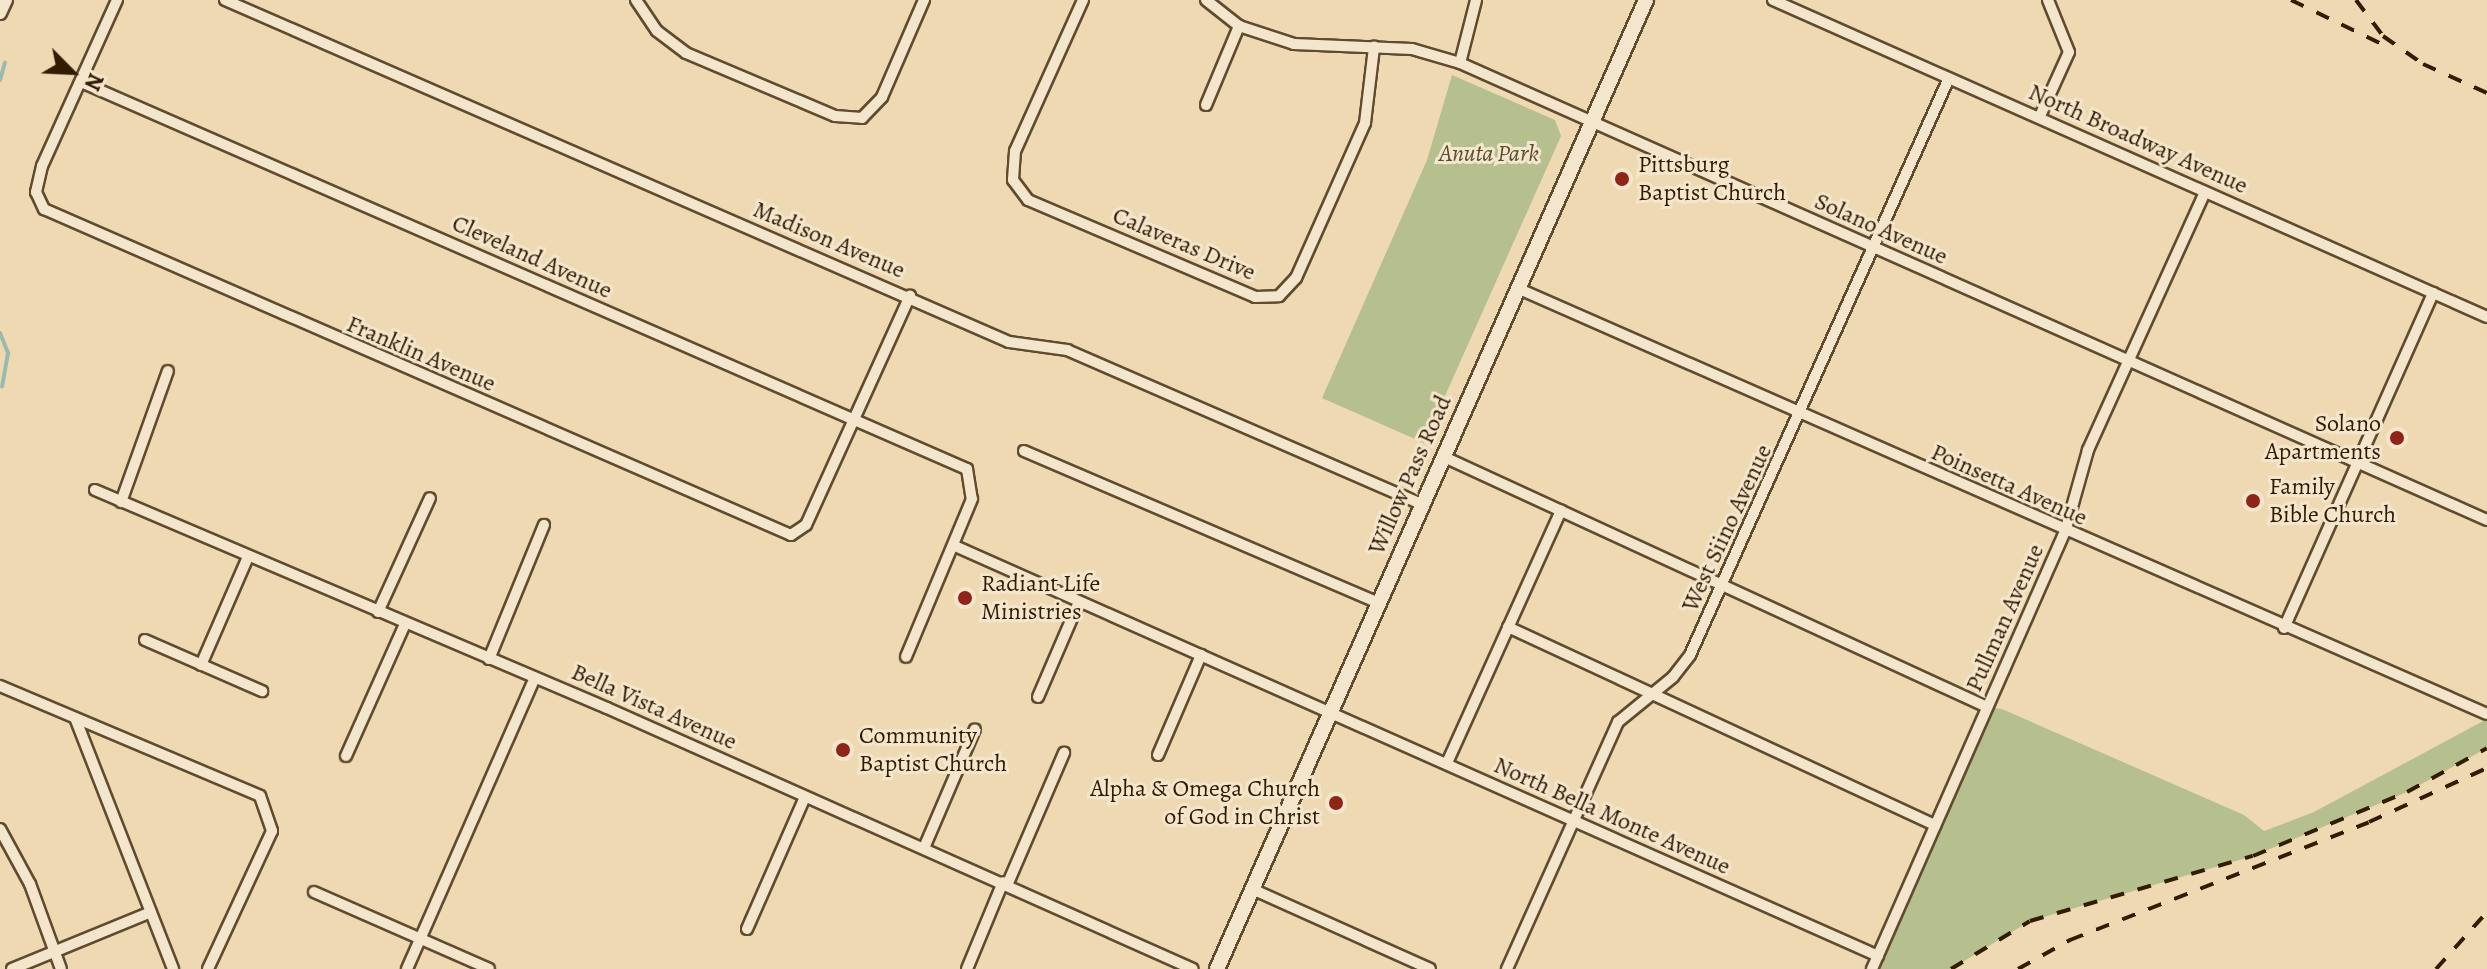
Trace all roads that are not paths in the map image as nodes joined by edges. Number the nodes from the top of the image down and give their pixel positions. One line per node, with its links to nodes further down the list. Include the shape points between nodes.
1 (6, 0): 12 (street)
2 (117, 0): 17 (street)
3 (225, 0): 25 (street, Madison Avenue)
4 (636, 0): 5 (street, via 657,31 686,53 835,116 862,118 882,97)
5 (924, 0)
6 (1083, 0): 14 (street, Calaveras Drive, via 1015,151 1013,180 1028,200 1255,297 1279,296 1296,278 1365,123)
7 (1206, 0): 13 (street, Solano Avenue)
8 (1476, 0): 15 (street)
9 (1646, 0): 20 (main road, Willow Pass Road)
10 (1773, 0): 16 (street, North Broadway Avenue)
11 (2048, 0): 19 (street, via 2069,52)
12 (0, 13)
13 (1239, 26): 14 (street, Solano Avenue, via 1294,44); 18 (street)
14 (1374, 47): 15 (street, Solano Avenue, via 1412,49)
15 (1460, 63): 20 (street, Solano Avenue)
16 (1949, 78): 19 (street, North Broadway Avenue); 22 (street, West Siino Avenue)
17 (81, 82): 30 (street, Cleveland Avenue); 30 (street, Franklin Avenue, via 42,166 39,202 72,224 791,535 806,525)
18 (1206, 105)
19 (2040, 116): 21 (street, North Broadway Avenue)
20 (1591, 123): 22 (street, Solano Avenue); 23 (main road, Willow Pass Road)
21 (2205, 192): 24 (street, North Broadway Avenue); 27 (street, Pullman Avenue)
22 (1875, 248): 27 (street, Solano Avenue); 29 (street, West Siino Avenue)
23 (1517, 288): 29 (street, Poinsetta Avenue); 32 (main road, Willow Pass Road)
24 (2433, 293): 26 (street, North Broadway Avenue); 33 (street)
25 (910, 296): 30 (street); 37 (street, Madison Avenue, via 1009,342 1067,350)
26 (2487, 317)
27 (2130, 360): 33 (street, Solano Avenue); 41 (street, Pullman Avenue, via 2088,450)
28 (168, 371): 36 (street)
29 (1801, 414): 41 (street, Poinsetta Avenue); 44 (street, West Siino Avenue)
30 (854, 420): 42 (street, Cleveland Avenue, via 967,469 972,499)
31 (1024, 451): 46 (street)
32 (1442, 456): 37 (main road, Willow Pass Road); 38 (street)
33 (2357, 462): 39 (street, Solano Avenue); 50 (street)
34 (95, 490): 36 (street, Bella Vista Avenue)
35 (430, 498): 47 (street)
36 (121, 502): 43 (street, Bella Vista Avenue)
37 (1421, 504): 46 (main road, Willow Pass Road)
38 (1561, 510): 44 (street); 49 (street)
39 (2487, 520)
40 (544, 525): 54 (street)
41 (2065, 532): 50 (street, Poinsetta Avenue); 61 (street, Pullman Avenue)
42 (955, 546): 45 (street, North Bella Monte Avenue); 53 (street)
43 (248, 557): 47 (street, Bella Vista Avenue); 55 (street)
44 (1725, 583): 59 (street, West Siino Avenue, via 1690,655 1673,677); 61 (street)
45 (1079, 602): 52 (street, North Bella Monte Avenue); 60 (street)
46 (1378, 603): 62 (main road, Willow Pass Road)
47 (378, 612): 48 (street, Bella Vista Avenue)
48 (405, 624): 54 (street, Bella Vista Avenue); 68 (street)
49 (1508, 627): 59 (street); 69 (street)
50 (2284, 628): 63 (street, Poinsetta Avenue)
51 (145, 640): 55 (street)
52 (1201, 655): 62 (street, North Bella Monte Avenue); 67 (street)
53 (906, 657)
54 (489, 659): 56 (street, Bella Vista Avenue)
55 (201, 665): 58 (street)
56 (535, 678): 70 (street, Bella Vista Avenue); 80 (street)
57 (0, 686): 64 (street)
58 (262, 691)
59 (1650, 692): 71 (street, West Siino Avenue, via 1618,722); 72 (street)
60 (1038, 697)
61 (1987, 707): 72 (street, Pullman Avenue)
62 (1330, 710): 69 (street, North Bella Monte Avenue); 76 (main road, Willow Pass Road)
63 (2487, 714)
64 (76, 720): 78 (street); 86 (street, via 260,796 271,816 272,831)
65 (975, 729): 74 (street)
66 (1064, 753): 75 (street)
67 (1158, 755)
68 (346, 756)
69 (1447, 763): 71 (street, North Bella Monte Avenue)
70 (805, 797): 74 (street, Bella Vista Avenue); 79 (street)
71 (1573, 820): 82 (street, North Bella Monte Avenue); 93 (street, West Siino Avenue)
72 (1935, 825): 82 (street, Pullman Avenue)
73 (0, 829): 81 (street, via 30,884)
74 (924, 848): 75 (street, Bella Vista Avenue)
75 (1006, 882): 89 (street); 90 (street, Bella Vista Avenue)
76 (1252, 889): 91 (main road, Willow Pass Road); 92 (street)
77 (314, 892): 80 (street)
78 (151, 912): 81 (street); 85 (street)
79 (747, 929)
80 (420, 940): 87 (street); 88 (street)
81 (54, 950): 83 (street); 84 (street)
82 (1878, 956): 94 (street, Pullman Avenue)
83 (12, 969)
84 (61, 969)
85 (173, 969)
86 (208, 969)
87 (407, 969)
88 (489, 969)
89 (967, 969)
90 (1193, 969)
91 (1217, 969)
92 (1430, 969)
93 (1507, 969)
94 (1872, 969)

